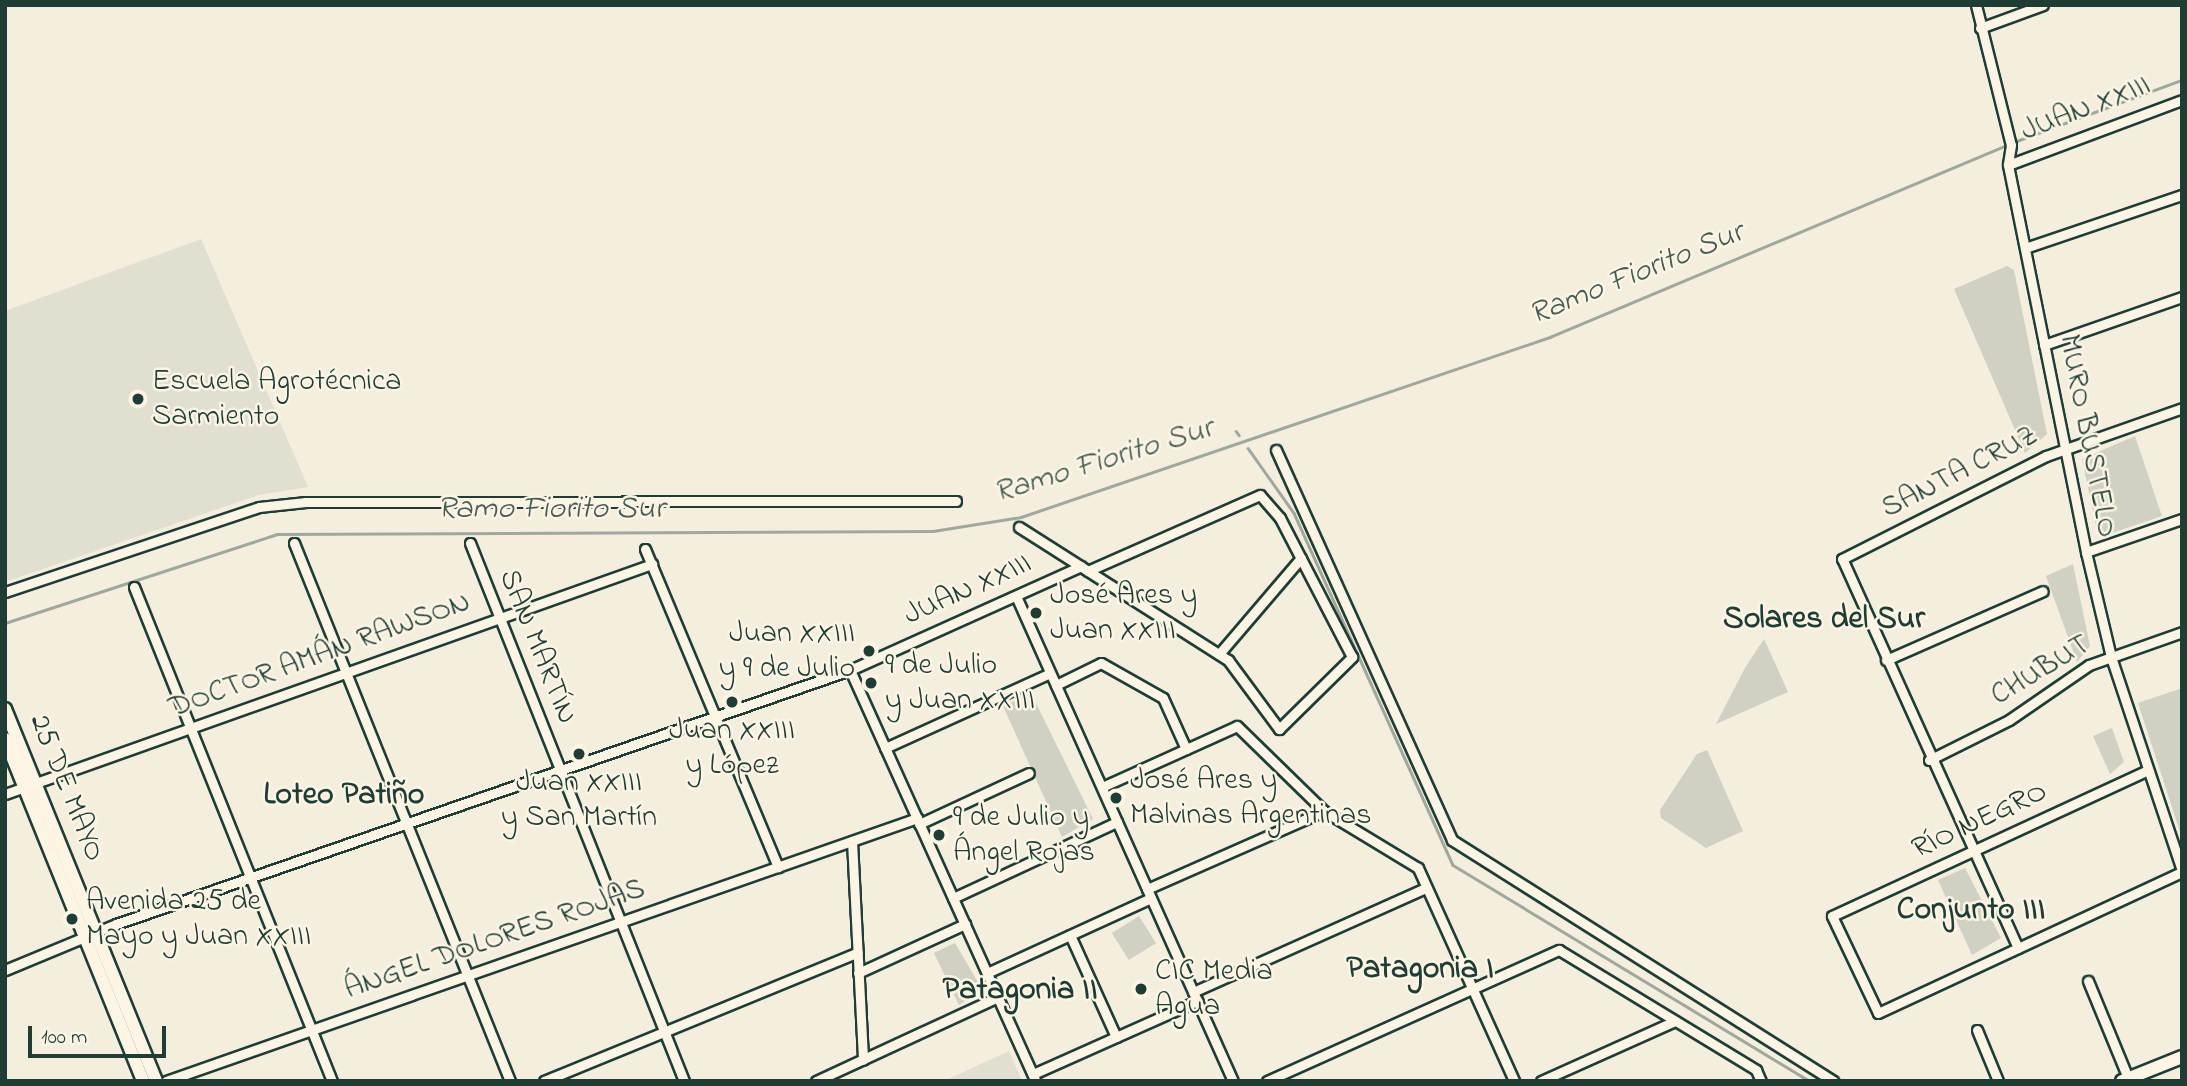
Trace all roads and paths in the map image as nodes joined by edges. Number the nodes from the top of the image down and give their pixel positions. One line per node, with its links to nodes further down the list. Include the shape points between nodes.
1 (1976, 5): 3 (street, MURO BUSTELO)
2 (2043, 5): 3 (street)
3 (1980, 28): 5 (street, MURO BUSTELO, via 2011,145)
4 (2182, 100): 5 (street, JUAN XXIII)
5 (2008, 165): 7 (street, MURO BUSTELO)
6 (2182, 195): 7 (street)
7 (2025, 248): 9 (street, MURO BUSTELO)
8 (2182, 297): 9 (street)
9 (2044, 345): 11 (street, MURO BUSTELO)
10 (2182, 408): 11 (street, SANTA CRUZ)
11 (2065, 449): 19 (street, MURO BUSTELO); 31 (street, SANTA CRUZ, via 1842,559)
12 (1276, 450): 97 (street, via 1452,840)
13 (956, 501): 25 (street, via 306,502 259,508)
14 (2182, 519): 19 (street)
15 (1019, 527): 22 (street)
16 (294, 543): 33 (street)
17 (470, 543): 27 (street, SAN MARTÍN)
18 (645, 549): 21 (street)
19 (2086, 552): 30 (street, MURO BUSTELO)
20 (1301, 558): 22 (street, JUAN XXIII, via 1260,495); 29 (street); 29 (street, via 1352,657 1279,729)
21 (652, 564): 27 (street, DOCTOR AMÁN RAWSON); 37 (street)
22 (1085, 568): 26 (street, JUAN XXIII); 29 (street)
23 (134, 587): 38 (street)
24 (2043, 591): 31 (street)
25 (5, 592)
26 (1016, 596): 32 (street, JUAN XXIII); 34 (street)
27 (499, 618): 33 (street, DOCTOR AMÁN RAWSON); 44 (street, SAN MARTÍN)
28 (2182, 632): 30 (street, CHUBUT)
29 (1219, 654)
30 (2111, 657): 42 (street, CHUBUT); 43 (street, MURO BUSTELO)
31 (1886, 660): 42 (street)
32 (850, 670): 37 (street, JUAN XXIII); 40 (street)
33 (346, 673): 38 (street, DOCTOR AMÁN RAWSON); 52 (street)
34 (1050, 673): 35 (street); 40 (street)
35 (1056, 685): 41 (street, via 1101,663 1163,698); 47 (street)
36 (5, 709): 46 (street, 25 DE MAYO)
37 (716, 717): 44 (street, JUAN XXIII); 55 (street)
38 (191, 728): 46 (street, DOCTOR AMÁN RAWSON); 57 (street)
39 (5, 739): 46 (street, 25 DE MAYO)
40 (885, 748): 50 (street)
41 (1186, 749): 47 (street); 49 (street, via 1237,726)
42 (1929, 760): 54 (street)
43 (2148, 770): 54 (street, RÍO NEGRO); 56 (street, MURO BUSTELO)
44 (561, 772): 52 (street, JUAN XXIII); 61 (street, SAN MARTÍN)
45 (1029, 774): 50 (street, ÁNGEL DOLORES ROJAS)
46 (30, 785): 48 (street, DOCTOR AMÁN RAWSON); 63 (street, 25 DE MAYO)
47 (1102, 787): 51 (street)
48 (5, 794)
49 (1324, 811): 58 (street, via 1418,868); 59 (street)
50 (918, 821): 53 (street, ÁNGEL DOLORES ROJAS); 60 (street)
51 (1117, 822): 59 (street); 60 (street)
52 (407, 824): 57 (street, JUAN XXIII); 70 (street)
53 (852, 841): 55 (street, ÁNGEL DOLORES ROJAS); 66 (street)
54 (1972, 852): 65 (street); 65 (street, RÍO NEGRO, via 1832,916 1878,1013)
55 (778, 867): 61 (street, ÁNGEL DOLORES ROJAS)
56 (2182, 871): 65 (street)
57 (253, 878): 63 (street, JUAN XXIII); 76 (street)
58 (1426, 888): 72 (street); 73 (street)
59 (1149, 893): 64 (street); 73 (street)
60 (953, 898): 62 (street)
61 (621, 922): 70 (street, ÁNGEL DOLORES ROJAS); 78 (street, SAN MARTÍN)
62 (965, 924): 68 (street); 69 (street)
63 (91, 935): 67 (street, JUAN XXIII); 85 (street, 25 DE MAYO); 86 (street, 25 DE MAYO)
64 (1070, 935): 69 (street); 79 (street)
65 (2018, 948)
66 (858, 952): 68 (street); 78 (street)
67 (5, 970)
68 (859, 973): 81 (street)
69 (987, 973): 74 (street)
70 (468, 976): 76 (street, ÁNGEL DOLORES ROJAS); 89 (street)
71 (2088, 981): 84 (street)
72 (1472, 989): 75 (street, via 1559,950); 93 (street); 94 (street)
73 (1195, 996): 79 (street); 83 (street)
74 (998, 997): 81 (street); 82 (street)
75 (1675, 1021): 95 (street); 96 (street, via 1756,1070)
76 (312, 1030): 87 (street, ÁNGEL DOLORES ROJAS); 88 (street)
77 (1977, 1030): 98 (street)
78 (664, 1031): 90 (street); 91 (street, SAN MARTÍN)
79 (1116, 1037): 82 (street)
80 (2182, 1057): 84 (street)
81 (863, 1060): 92 (street)
82 (1034, 1077)
83 (1229, 1080)
84 (2125, 1080)
85 (143, 1081)
86 (156, 1081)
87 (166, 1081)
88 (332, 1081)
89 (510, 1081)
90 (544, 1081)
91 (684, 1081)
92 (816, 1081)
93 (1267, 1081)
94 (1514, 1081)
95 (1541, 1081)
96 (1760, 1081)
97 (1833, 1081)
98 (1998, 1081)

